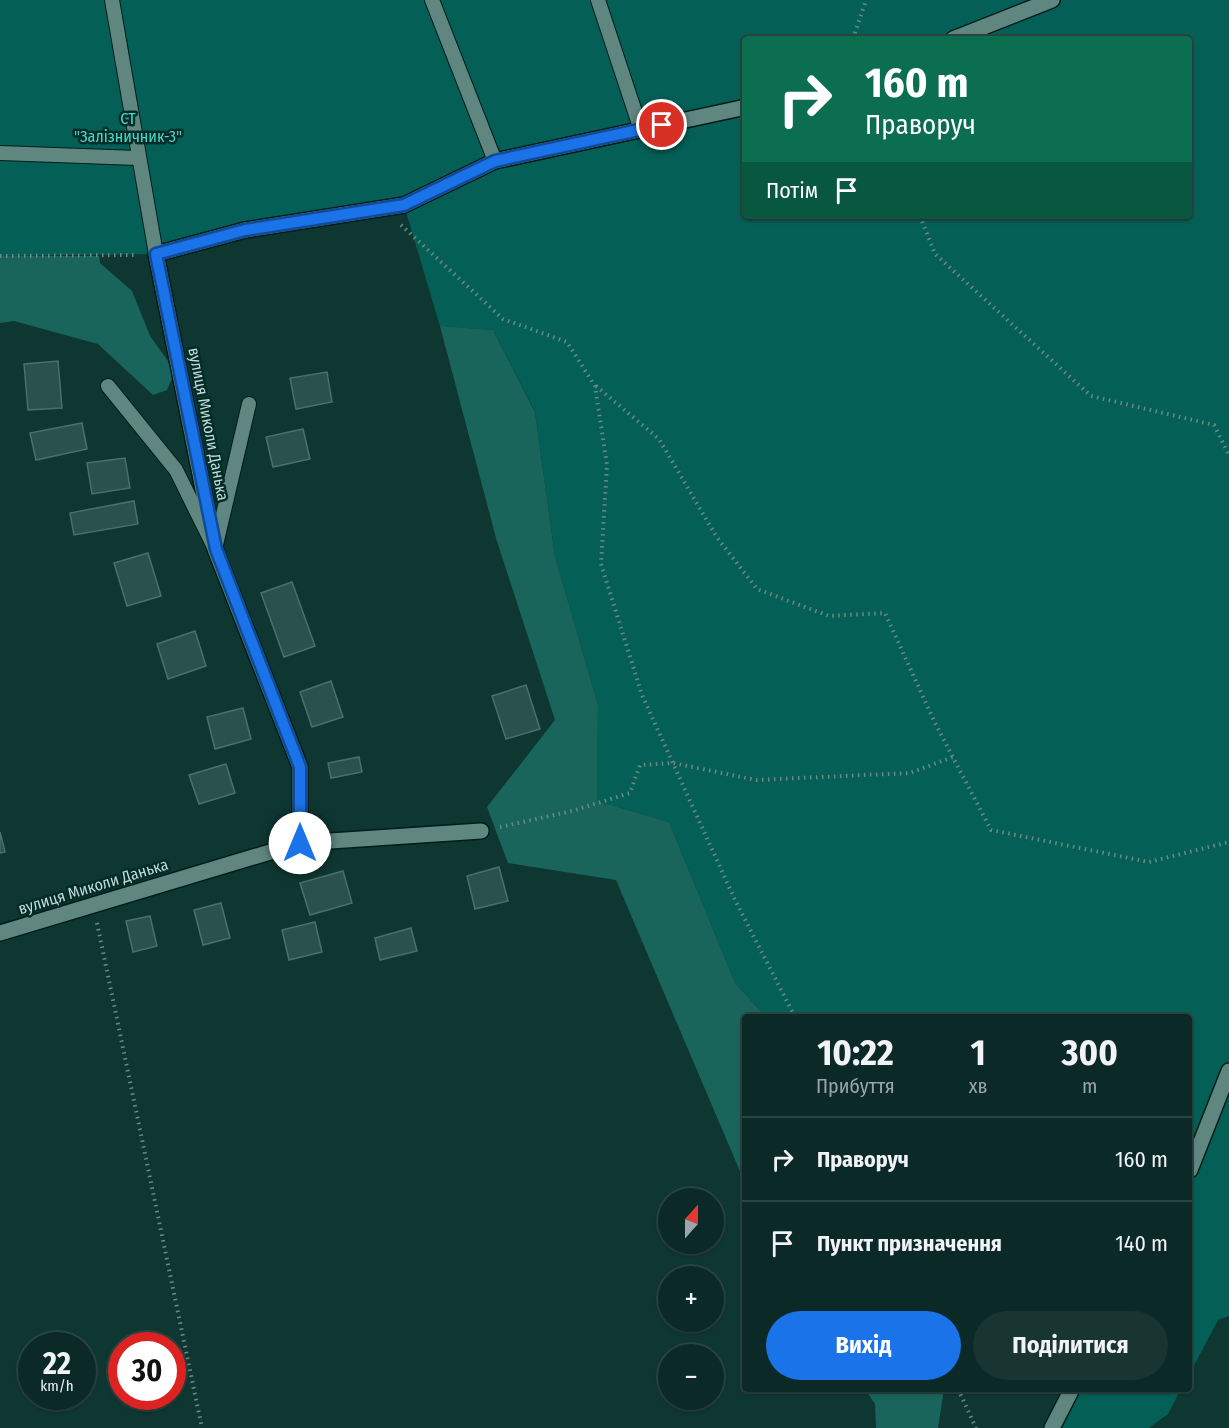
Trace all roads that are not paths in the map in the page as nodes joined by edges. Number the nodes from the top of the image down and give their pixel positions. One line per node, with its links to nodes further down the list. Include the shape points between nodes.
1 (112, 0): 9 (lane, вулиця Миколи Данька)
2 (432, 0): 10 (lane)
3 (598, 0): 7 (lane)
4 (1052, 0): 5 (street)
5 (961, 36)
6 (742, 108): 7 (street)
7 (641, 130): 10 (street)
8 (0, 153): 9 (lane)
9 (138, 158): 11 (lane, вулиця Миколи Данька)
10 (495, 161): 11 (street, via 404,205 245,230)
11 (156, 254): 14 (street, вулиця Миколи Данька)
12 (108, 386): 14 (lane, via 177,470)
13 (249, 404): 14 (lane)
14 (216, 549): 16 (street, вулиця Миколи Данька, via 300,767)
15 (481, 831): 16 (street, вулиця Миколи Данька)
16 (300, 843): 17 (street, вулиця Миколи Данька)
17 (0, 933)
18 (1229, 1071): 19 (street)
19 (1192, 1165)
20 (1070, 1392): 21 (street)
21 (1052, 1428)

